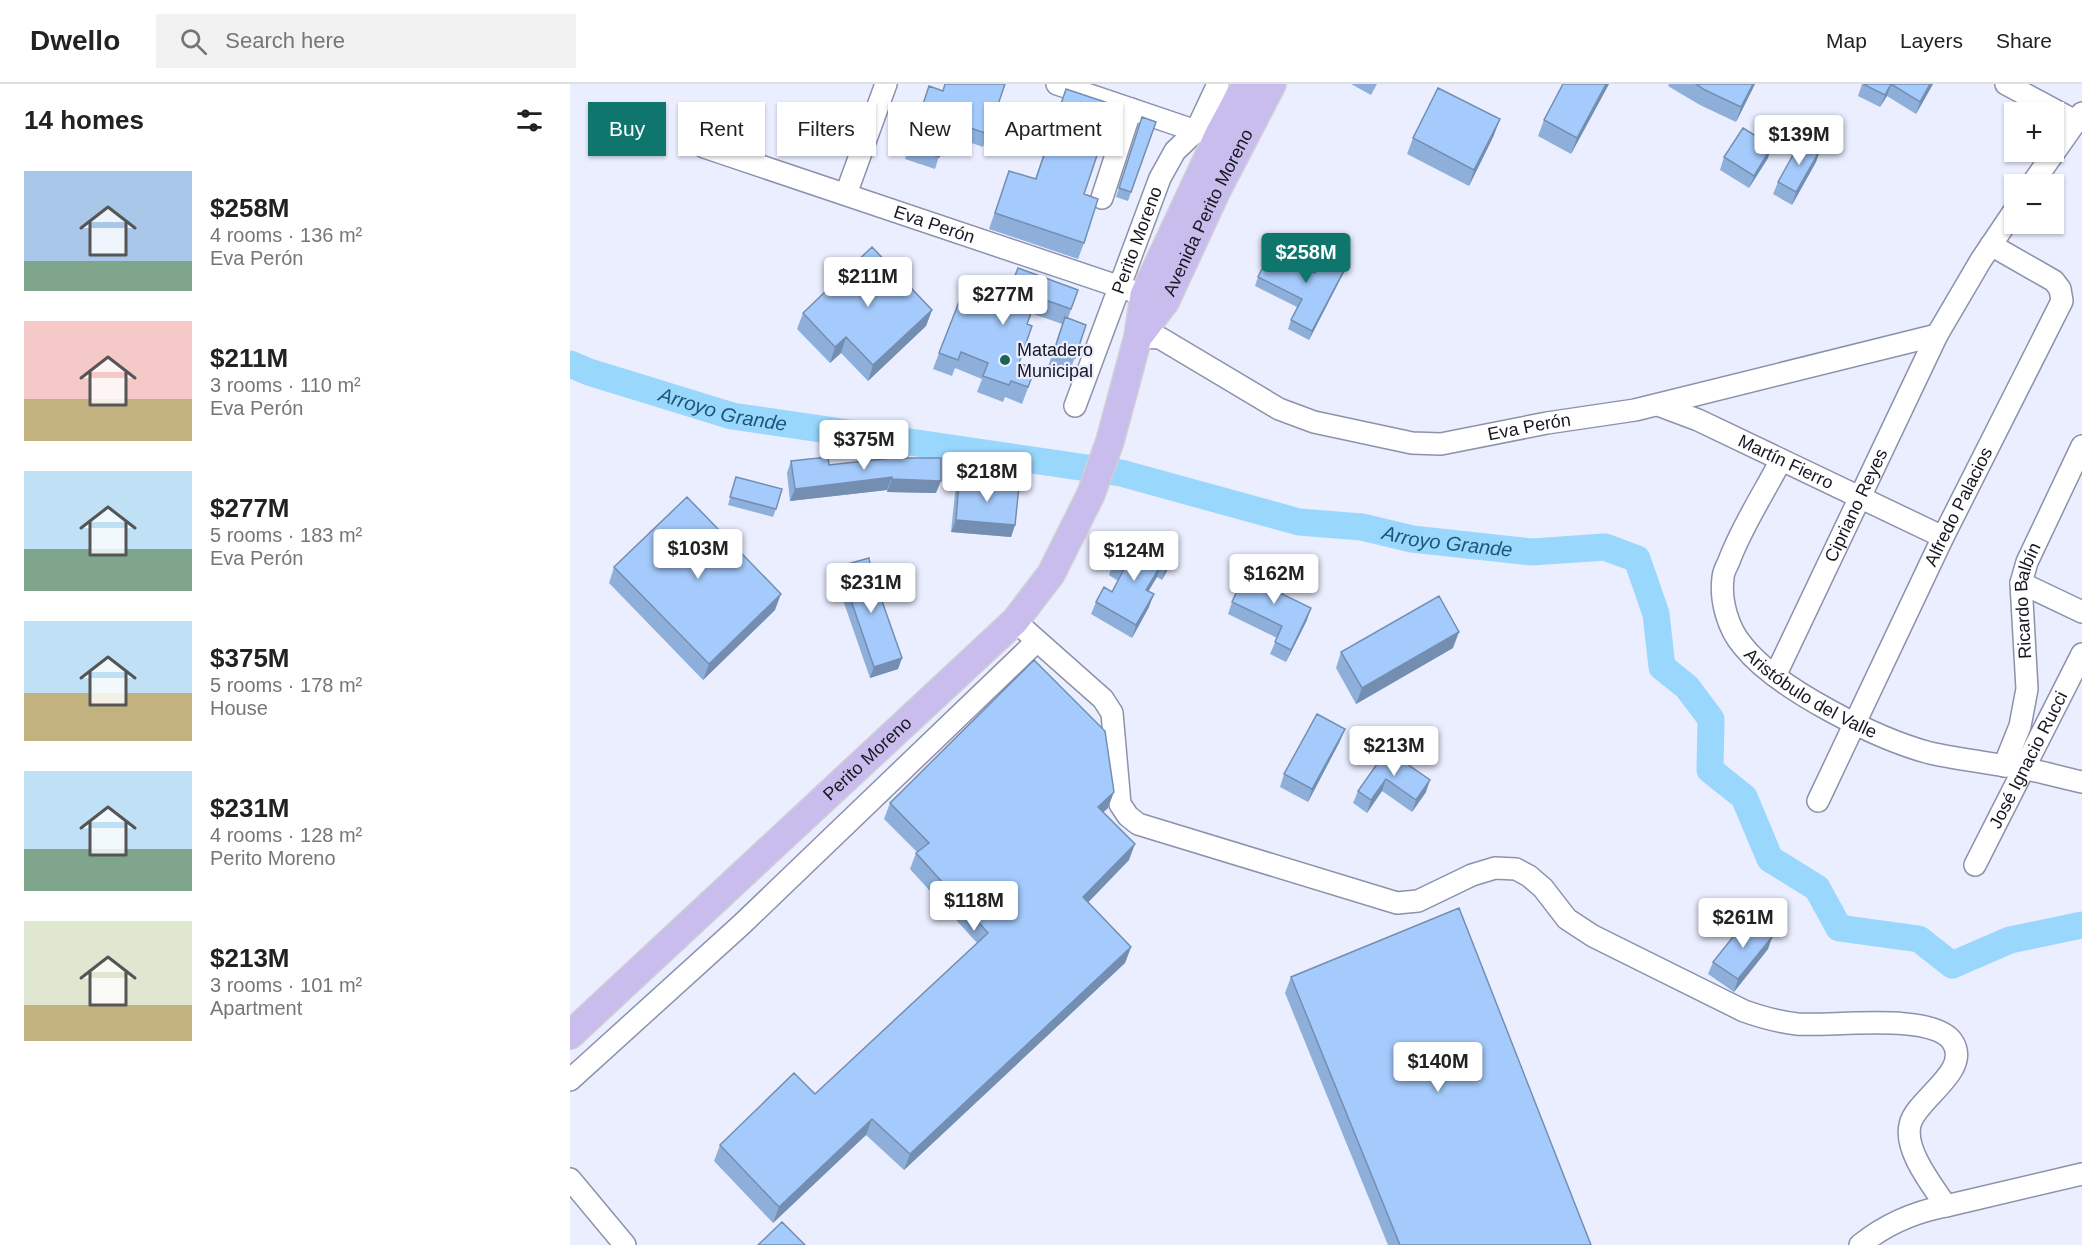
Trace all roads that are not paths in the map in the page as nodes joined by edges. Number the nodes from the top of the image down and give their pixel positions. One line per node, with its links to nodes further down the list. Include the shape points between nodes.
1 (886, 84): 12 (street)
2 (1057, 84): 7 (street)
3 (1218, 84): 9 (street, Perito Moreno)
4 (1246, 84): 9 (main road, Avenida Perito Moreno)
5 (1272, 84): 9 (main road, Avenida Perito Moreno)
6 (2006, 84): 8 (street)
7 (1131, 109): 9 (street); 13 (street)
8 (2079, 117): 11 (street)
9 (1219, 135): 16 (street, Perito Moreno, via 1175,151 1160,178); 17 (main road, Avenida Perito Moreno, via 1196,233)
10 (731, 156): 12 (street, Eva Perón)
11 (2039, 174)
12 (846, 194): 16 (street, Eva Perón)
13 (1102, 198)
14 (2004, 226): 15 (street, Cipriano Reyes)
15 (1991, 245): 18 (street, Cipriano Reyes); 26 (street, Alfredo Palacios, via 2054,281 2062,301)
16 (1119, 287): 17 (street, Eva Perón); 21 (street, Perito Moreno)
17 (1155, 299): 19 (main road, Avenida Perito Moreno)
18 (1937, 335): 20 (street, Eva Perón); 25 (street, Cipriano Reyes)
19 (1138, 338): 20 (street, Eva Perón, via 1160,338 1279,409 1314,422 1412,442 1441,444); 22 (main road, Avenida Perito Moreno)
20 (1658, 405): 24 (street, Martín Fierro)
21 (1075, 406)
22 (1110, 441): 29 (main road, Perito Moreno, via 1090,494 1051,574)
23 (2082, 446): 27 (street, Ricardo Balbín, via 2027,562)
24 (1781, 460): 25 (street, Martín Fierro); 32 (street, Aristóbulo del Valle, via 1734,548 1723,577 1731,627 1743,646)
25 (1860, 497): 26 (street, Martín Fierro); 32 (street, Cipriano Reyes)
26 (1943, 537): 33 (street, Alfredo Palacios)
27 (2021, 584): 28 (street); 34 (street, Ricardo Balbín, via 2027,689 2020,726)
28 (2082, 612)
29 (1015, 621): 30 (street); 39 (main road, Perito Moreno)
30 (1037, 641): 40 (street, via 750,916); 43 (street, via 1103,699 1112,713 1120,804 1138,824 1396,903 1418,901 1495,868 1516,869 1544,888 1568,919 1593,936 1744,1011 1796,1024 1892,1023 1924,1026 1942,1033 1952,1041 1956,1053 1954,1066 1919,1107 1910,1125 1910,1142 1924,1174)
31 (2082, 654): 35 (street, José Ignacio Rucci)
32 (1775, 676): 33 (street, Aristóbulo del Valle)
33 (1856, 723): 34 (street, Aristóbulo del Valle, via 1932,753); 37 (street, Alfredo Palacios)
34 (2004, 766): 35 (street, Aristóbulo del Valle)
35 (2025, 769): 36 (street, Aristóbulo del Valle); 38 (street, José Ignacio Rucci)
36 (2082, 782)
37 (1818, 801)
38 (1975, 865)
39 (570, 1035)
40 (570, 1080)
41 (2082, 1174): 43 (street)
42 (570, 1179): 44 (street)
43 (1946, 1206): 45 (street, via 1901,1218)
44 (625, 1245)
45 (1860, 1245)

